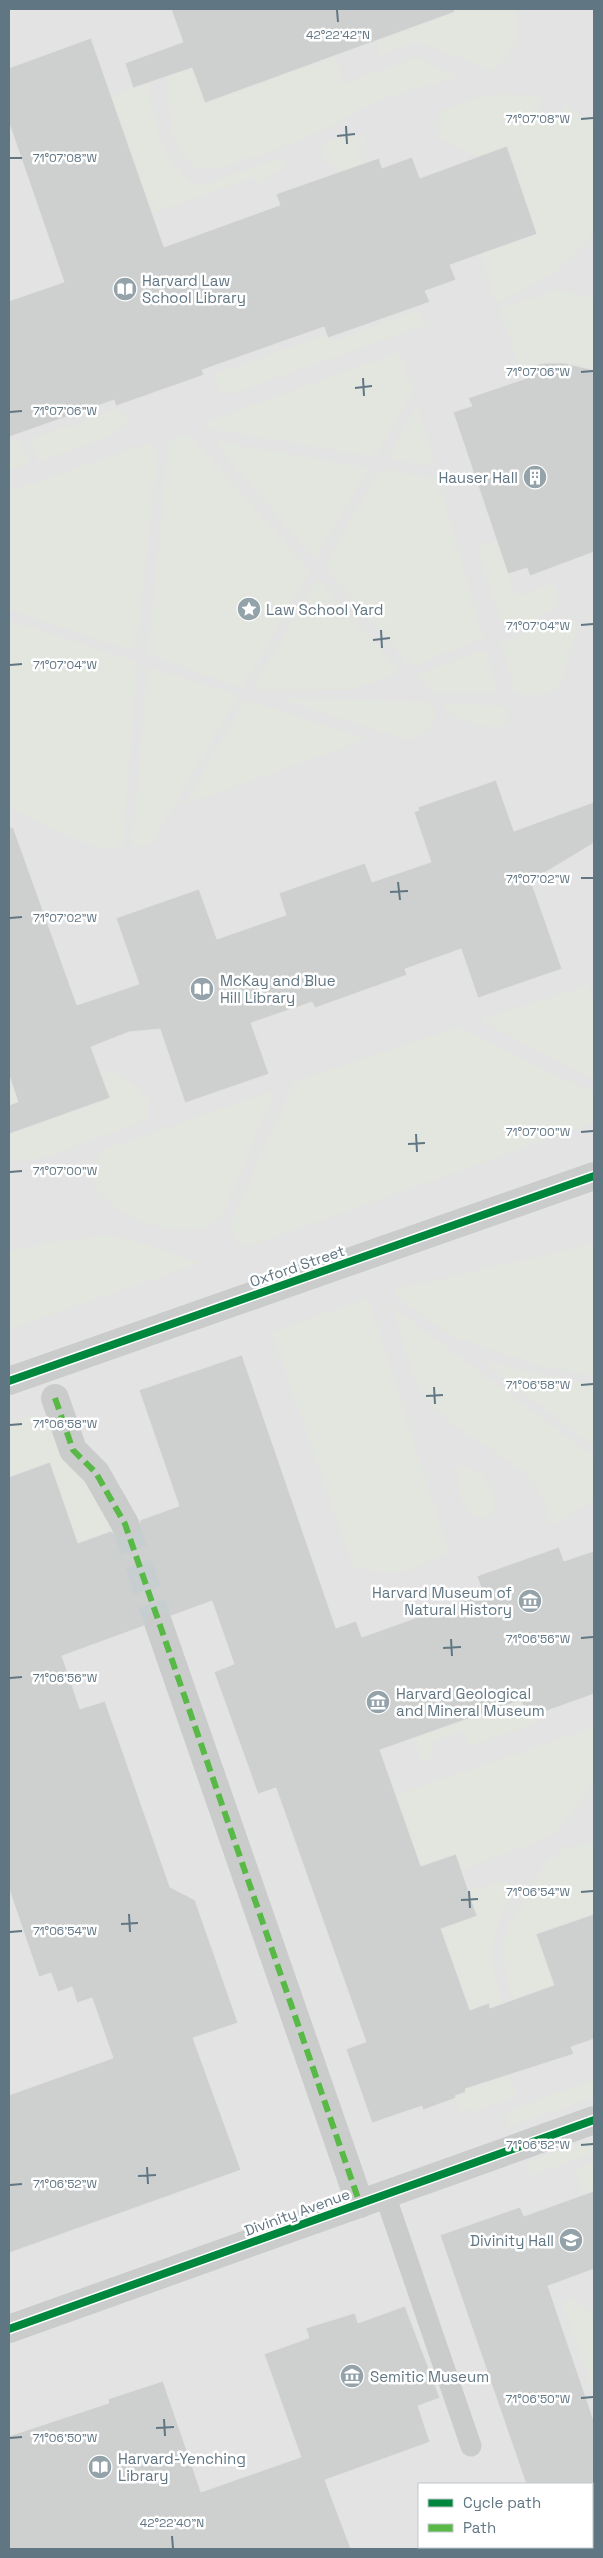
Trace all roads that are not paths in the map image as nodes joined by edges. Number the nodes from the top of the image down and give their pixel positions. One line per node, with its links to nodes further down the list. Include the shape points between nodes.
1 (594, 1176): 2 (street, Oxford Street)
2 (9, 1381)
3 (55, 1398): 4 (street, via 73,1450 96,1473)
4 (125, 1524)
5 (159, 1625): 8 (street)
6 (594, 2120): 7 (street, Divinity Avenue)
7 (385, 2195): 8 (street, Divinity Avenue); 10 (lane)
8 (360, 2204): 9 (street, Divinity Avenue)
9 (9, 2329)
10 (471, 2446)

